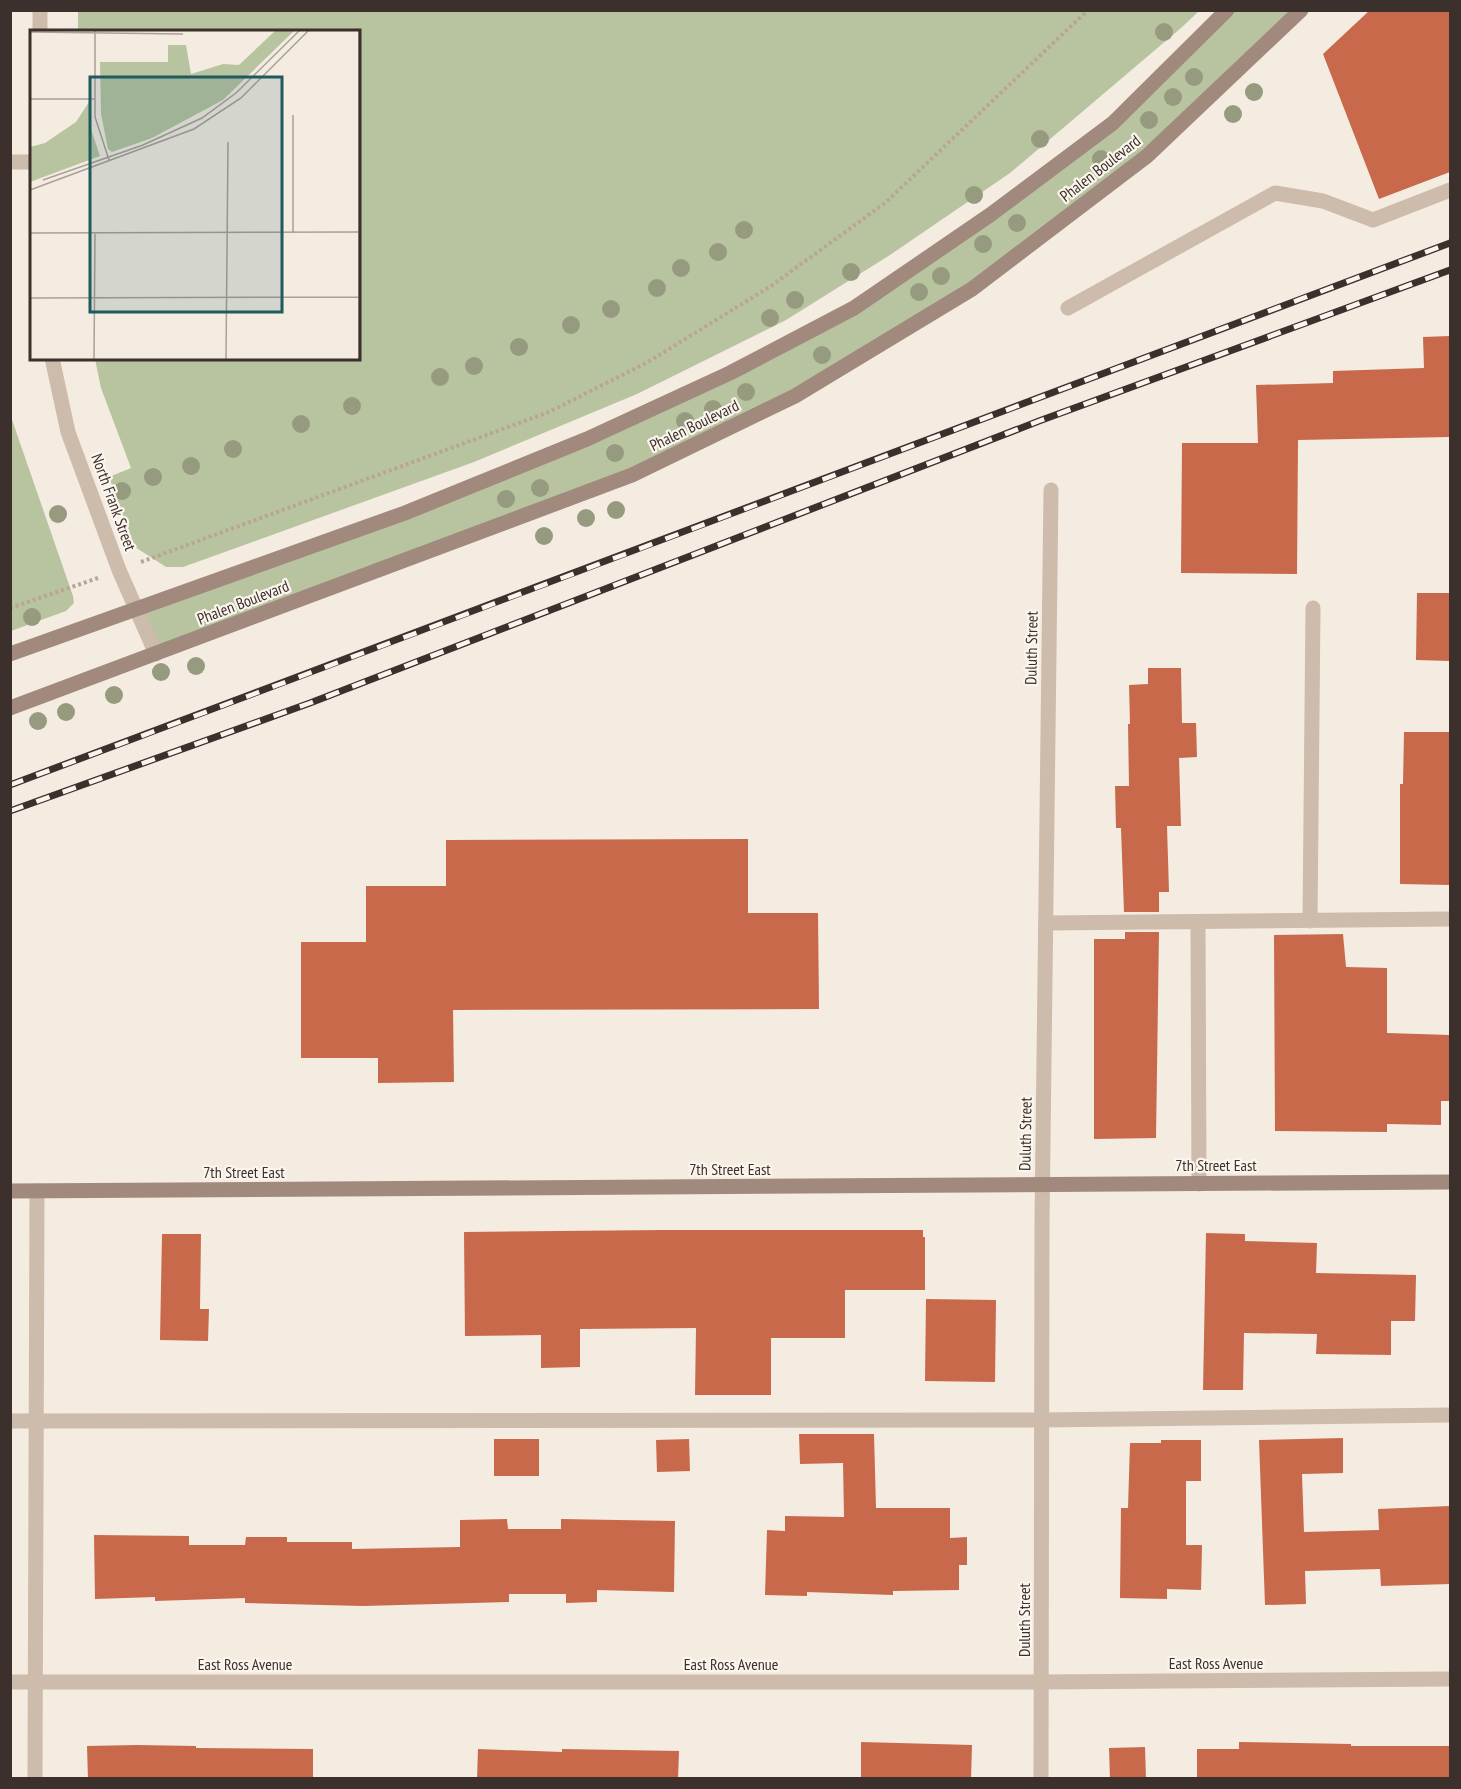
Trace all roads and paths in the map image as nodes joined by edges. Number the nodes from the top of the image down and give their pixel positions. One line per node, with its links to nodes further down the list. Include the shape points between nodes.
1 (40, 10): 5 (street)
2 (1088, 10): 12 (path, via 885,202 771,286 648,362 549,412)
3 (1227, 10): 15 (main road, Phalen Boulevard, via 1113,123 990,215 854,308 730,374 587,439 405,513)
4 (1301, 10): 17 (main road, Phalen Boulevard, via 1147,156 972,289 795,396 632,475)
5 (40, 30)
6 (10, 162): 7 (street)
7 (30, 162)
8 (1450, 190): 9 (street, via 1373,220 1323,201 1275,193)
9 (1068, 308)
10 (52, 360): 12 (street, North Frank Street, via 68,432)
11 (1051, 490): 22 (street, Duluth Street)
12 (119, 570): 13 (path); 15 (street, North Frank Street)
13 (10, 608)
14 (1313, 608): 20 (street)
15 (136, 609): 16 (main road, Phalen Boulevard); 17 (street, North Frank Street)
16 (10, 654)
17 (156, 654): 18 (main road, Phalen Boulevard)
18 (10, 708)
19 (1450, 919): 20 (street)
20 (1310, 921): 21 (street)
21 (1198, 922): 22 (street); 24 (street)
22 (1046, 923): 25 (street, Duluth Street)
23 (1450, 1182): 24 (main road, 7th Street East)
24 (1199, 1184): 25 (main road, 7th Street East)
25 (1043, 1185): 27 (main road, 7th Street East); 29 (street, Duluth Street)
26 (10, 1191): 27 (main road, 7th Street East)
27 (37, 1191): 31 (street)
28 (1450, 1415): 29 (street)
29 (1042, 1420): 31 (street); 35 (street, Duluth Street)
30 (10, 1421): 31 (street)
31 (37, 1421): 34 (street)
32 (1450, 1679): 35 (street, East Ross Avenue)
33 (10, 1682): 34 (street, East Ross Avenue)
34 (36, 1682): 35 (street, East Ross Avenue); 36 (street)
35 (1041, 1682): 37 (street, Duluth Street)
36 (35, 1779)
37 (1041, 1779)

